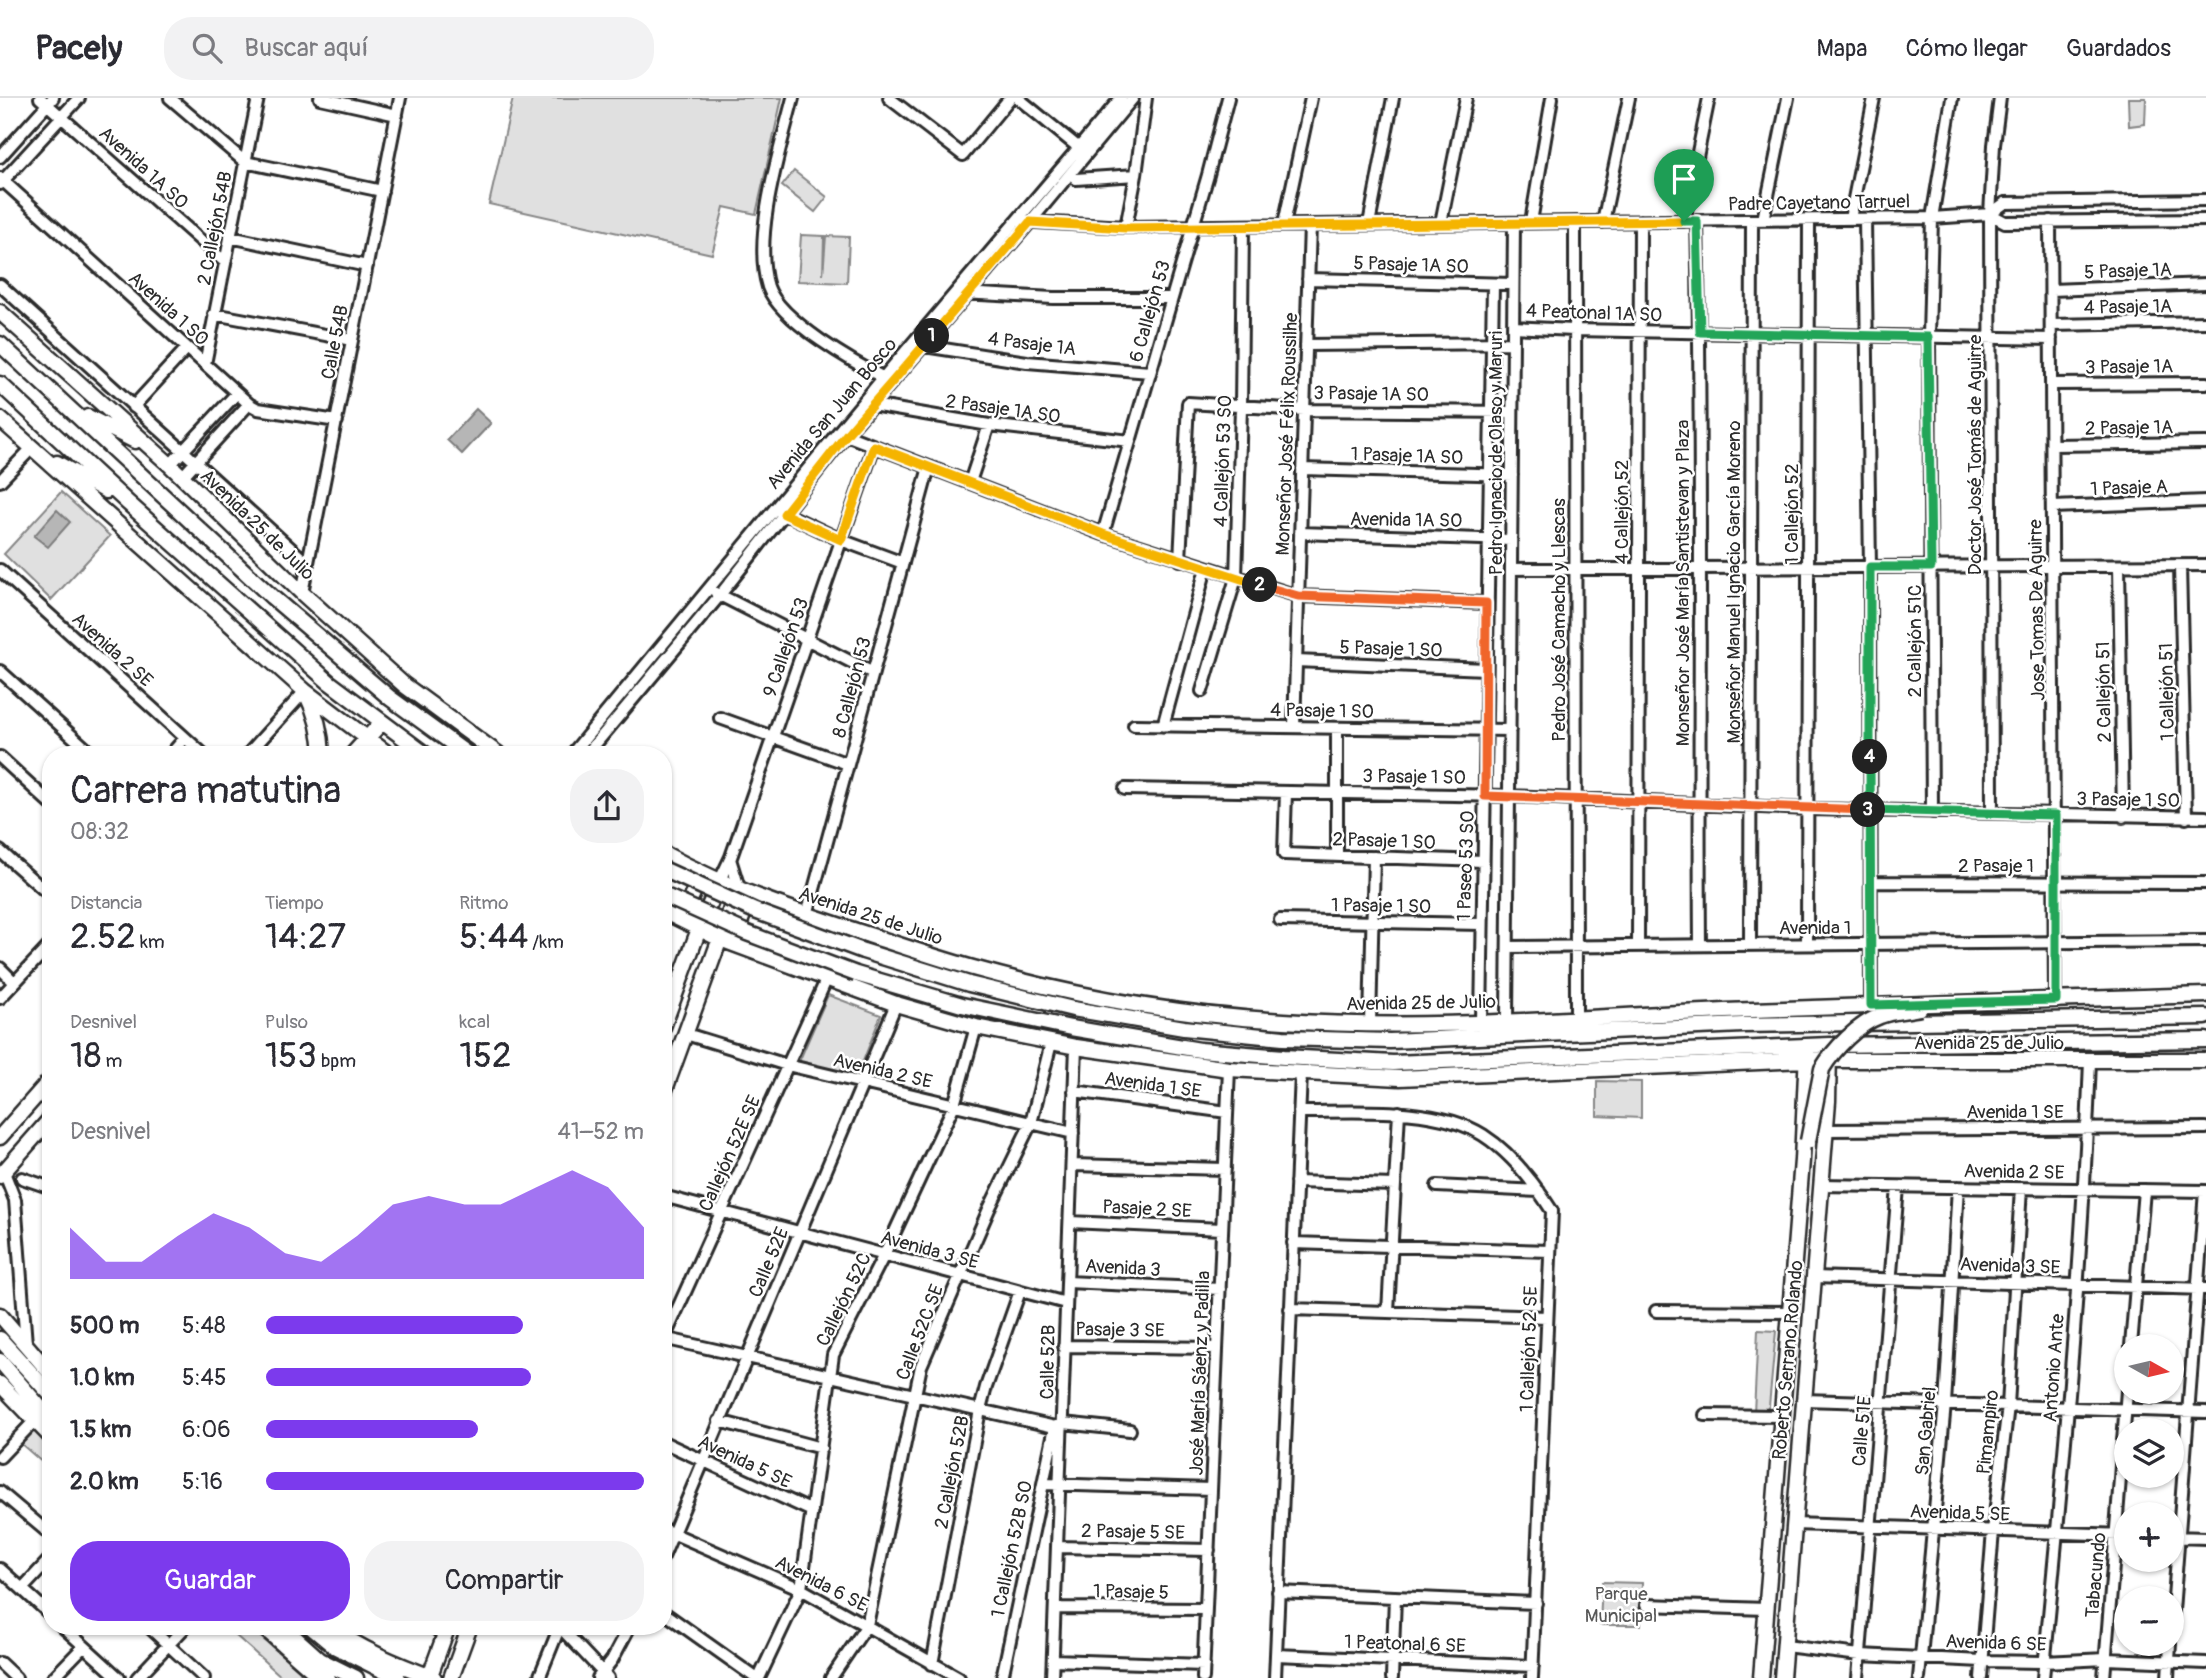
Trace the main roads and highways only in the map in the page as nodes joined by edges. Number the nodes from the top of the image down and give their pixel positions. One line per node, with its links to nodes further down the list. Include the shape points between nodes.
1 (0, 312): 7 (main road, Avenida 25 de Julio)
2 (0, 345): 4 (main road)
3 (0, 384): 8 (main road)
4 (70, 408): 7 (main road); 11 (main road, via 272,597)
5 (0, 419): 6 (main road)
6 (31, 449): 8 (main road); 10 (main road)
7 (152, 450): 16 (main road, Avenida 25 de Julio, via 404,685)
8 (128, 503): 9 (main road)
9 (329, 682): 12 (main road); 13 (main road)
10 (305, 691): 13 (main road); 17 (main road, via 315,711)
11 (390, 698): 16 (main road); 22 (main road)
12 (382, 722): 14 (main road); 15 (main road)
13 (354, 729): 15 (main road)
14 (397, 733): 20 (main road); 21 (main road)
15 (367, 740): 18 (main road); 19 (main road)
16 (482, 743): 23 (main road, Avenida 25 de Julio)
17 (322, 746)
18 (361, 746)
19 (374, 746)
20 (388, 746)
21 (414, 746)
22 (454, 746)
23 (486, 746)
24 (672, 857): 25 (main road, Avenida 25 de Julio)
25 (696, 869): 27 (main road, Avenida 25 de Julio); 31 (main road, via 690,900)
26 (672, 873): 41 (main road, Avenida 25 de Julio, bridge, via 755,911 969,984 1073,1009 1184,1028 1283,1038 1390,1041 1693,1026)
27 (720, 880): 28 (main road, Avenida 25 de Julio); 33 (main road)
28 (738, 888): 29 (main road, Avenida 25 de Julio); 34 (main road)
29 (760, 897): 35 (main road, via 751,901 741,917); 39 (main road, Avenida 25 de Julio, via 973,969 1076,993 1270,1020 1481,1022)
30 (672, 899): 43 (main road, Avenida 25 de Julio, bridge, via 856,974 962,1006)
31 (672, 911)
32 (672, 916): 33 (main road, Avenida 25 de Julio)
33 (699, 929): 34 (main road, Avenida 25 de Julio); 36 (main road)
34 (720, 939): 35 (main road, Avenida 25 de Julio); 48 (main road)
35 (738, 945): 46 (main road, Avenida 25 de Julio, via 895,1004 976,1027)
36 (672, 989)
37 (2206, 995): 38 (main road, Avenida 25 de Julio)
38 (2099, 999): 39 (main road, Avenida 25 de Julio); 41 (main road)
39 (1954, 1003): 53 (main road, bridge, via 1872,1019 1828,1061 1822,1069)
40 (2206, 1017): 41 (main road, Avenida 25 de Julio)
41 (2100, 1019)
42 (2206, 1040): 44 (main road, Avenida 25 de Julio)
43 (1200, 1050): 45 (main road, Avenida 25 de Julio, via 1393,1063); 46 (main road)
44 (1829, 1052): 45 (main road, Avenida 25 de Julio); 47 (main road, Avenida 25 de Julio); 76 (main road, Roberto Serrano Rolando)
45 (1807, 1053): 46 (main road, Avenida 25 de Julio, via 1400,1078 1229,1069); 53 (main road, Roberto Serrano Rolando)
46 (1151, 1058)
47 (2206, 1060)
48 (672, 1071)
49 (42, 1089): 51 (main road)
50 (42, 1128): 52 (main road)
51 (0, 1137)
52 (2, 1174)
53 (1800, 1192): 75 (main road, Roberto Serrano Rolando)
54 (0, 1315): 57 (main road)
55 (0, 1339): 59 (main road)
56 (0, 1361): 61 (main road)
57 (42, 1363)
58 (0, 1384): 60 (main road)
59 (42, 1385)
60 (5, 1397): 62 (main road)
61 (42, 1417)
62 (42, 1417)
63 (271, 1635): 69 (main road)
64 (292, 1635): 72 (main road, via 320,1660)
65 (321, 1635): 73 (main road)
66 (342, 1635): 70 (main road)
67 (441, 1635): 70 (main road)
68 (467, 1635): 74 (main road)
69 (308, 1674): 71 (main road)
70 (431, 1677)
71 (327, 1678)
72 (356, 1678)
73 (398, 1678)
74 (451, 1678)
75 (1761, 1678)
76 (1782, 1678)

